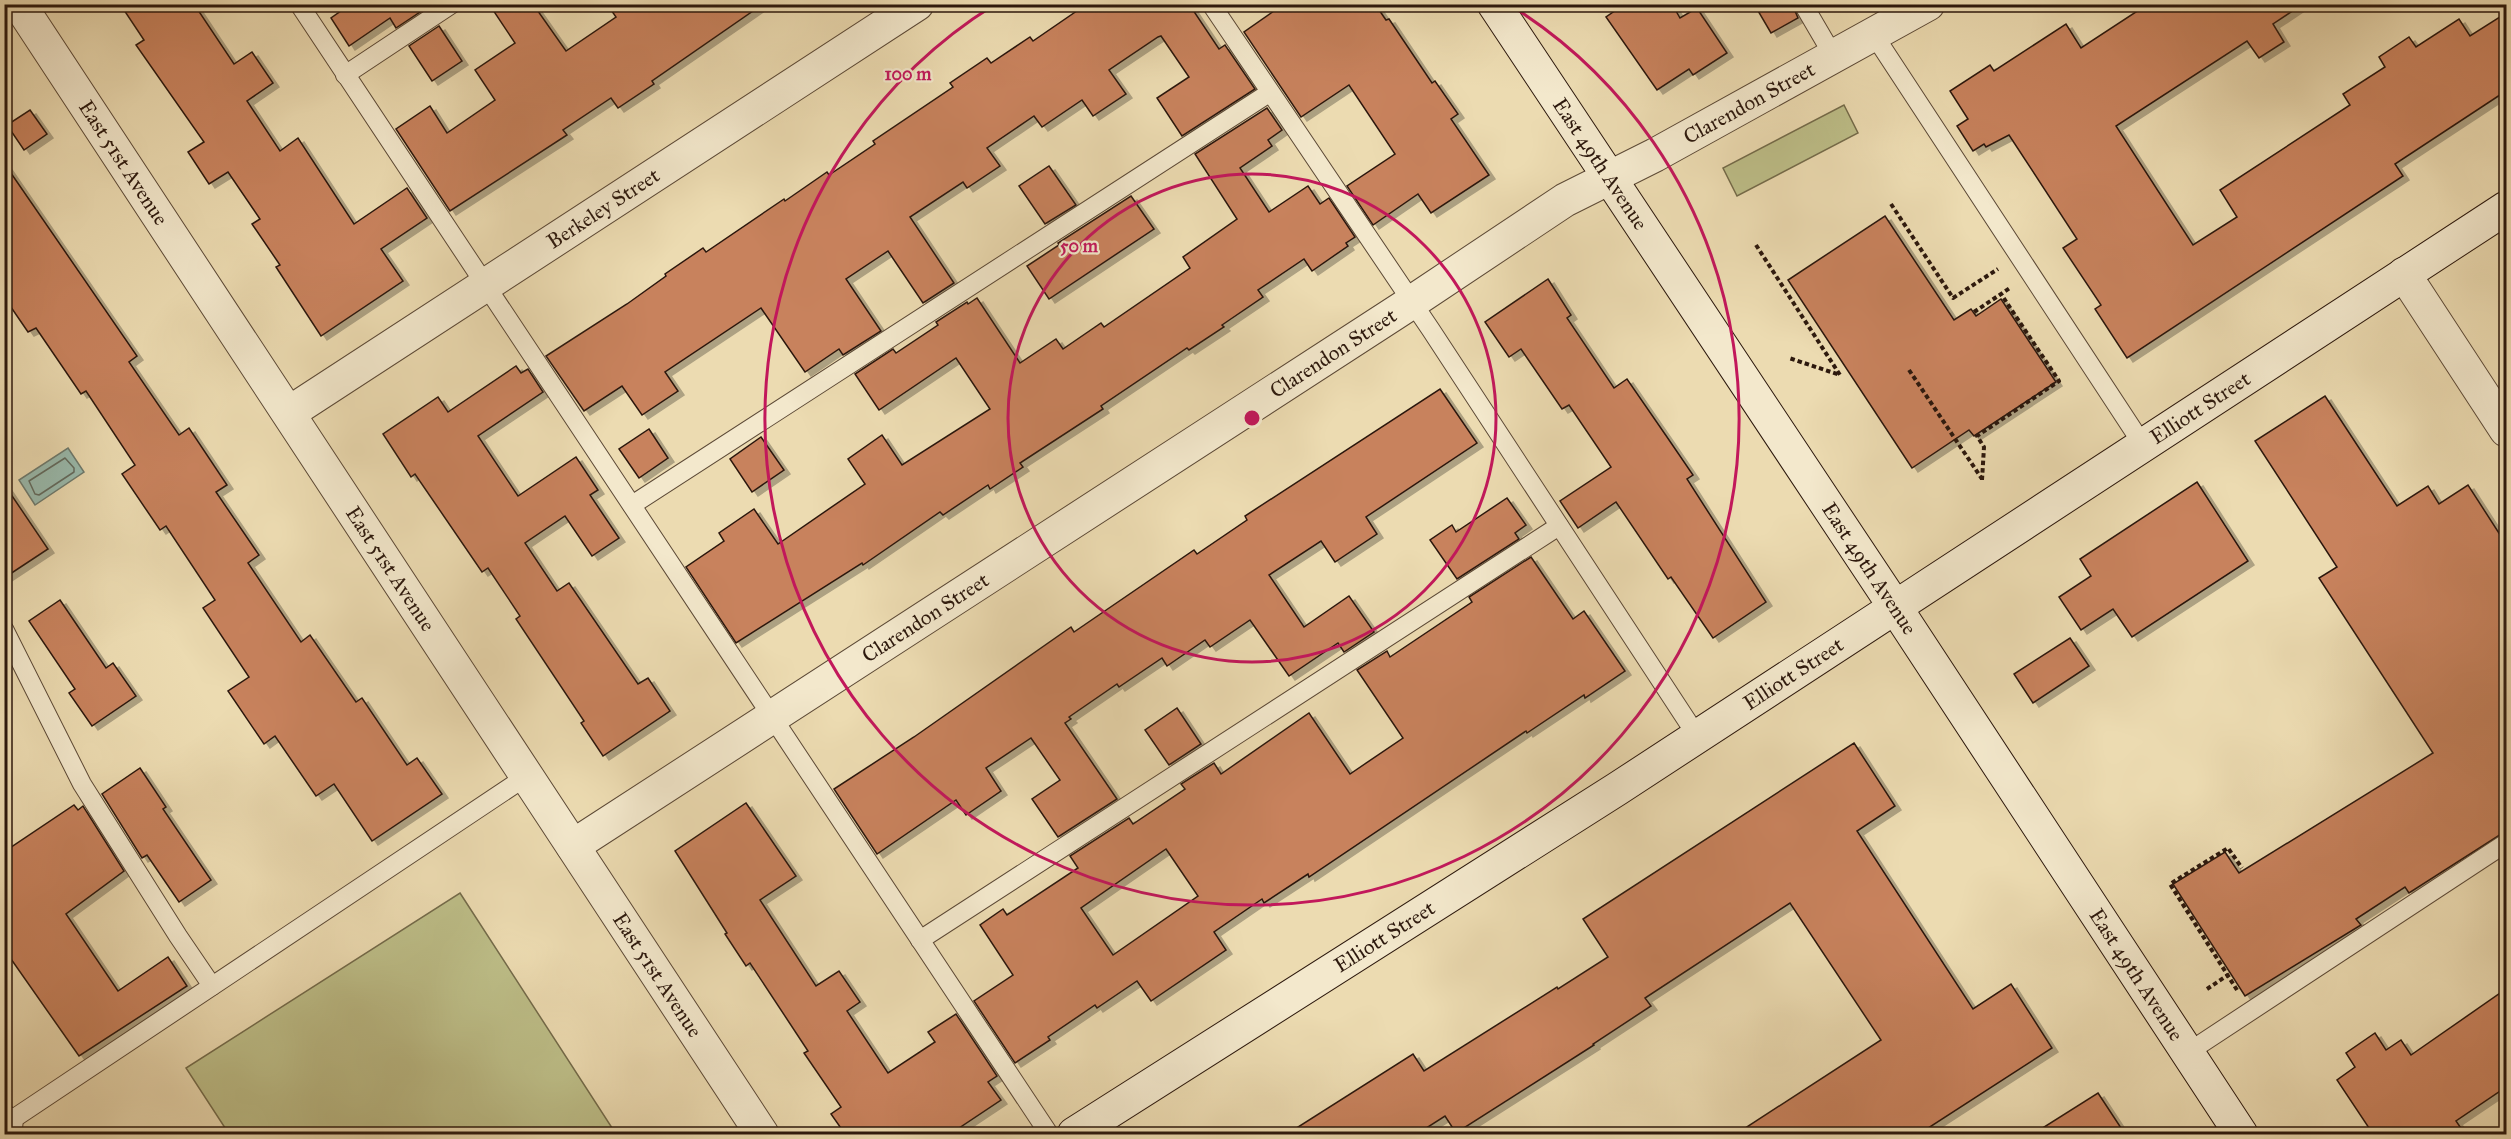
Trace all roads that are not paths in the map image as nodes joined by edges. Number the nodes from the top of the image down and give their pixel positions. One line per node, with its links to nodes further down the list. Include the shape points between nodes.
1 (19, 4): 18 (street, East 51st Avenue)
2 (299, 4): 11 (lane)
3 (452, 4): 11 (lane)
4 (916, 4): 16 (street, Berkeley Street)
5 (1211, 4): 12 (lane)
6 (1494, 4): 13 (street, East 49th Avenue)
7 (1803, 4): 10 (lane)
8 (1928, 4): 9 (street, Clarendon Street)
9 (1874, 35): 10 (street, Clarendon Street); 20 (lane)
10 (1834, 57): 13 (street, Clarendon Street)
11 (345, 75): 16 (lane)
12 (1269, 93): 17 (lane); 21 (lane)
13 (1610, 178): 17 (street, Clarendon Street, via 1565,200); 23 (street, East 49th Avenue)
14 (2506, 208): 15 (street, Elliott Street)
15 (2404, 274): 19 (street); 20 (street, Elliott Street)
16 (486, 285): 18 (street, Berkeley Street); 21 (lane)
17 (1412, 302): 22 (lane); 25 (street, Clarendon Street)
18 (289, 413): 27 (street, East 51st Avenue)
19 (2506, 430)
20 (2143, 445): 23 (street, Elliott Street)
21 (632, 505): 25 (lane)
22 (1559, 526): 26 (lane); 30 (lane)
23 (1894, 607): 26 (street, Elliott Street); 32 (street, East 49th Avenue)
24 (4, 629): 31 (lane, via 82,784)
25 (772, 716): 29 (street, Clarendon Street); 30 (lane)
26 (1697, 736): 36 (street, Elliott Street)
27 (528, 776): 29 (street, East 51st Avenue); 31 (lane)
28 (2506, 843): 32 (lane)
29 (573, 846): 34 (street, East 51st Avenue)
30 (920, 940): 35 (lane)
31 (212, 986): 33 (lane)
32 (2187, 1053): 37 (street, East 49th Avenue)
33 (5, 1123)
34 (762, 1134)
35 (1049, 1134)
36 (1074, 1134)
37 (2241, 1134)

